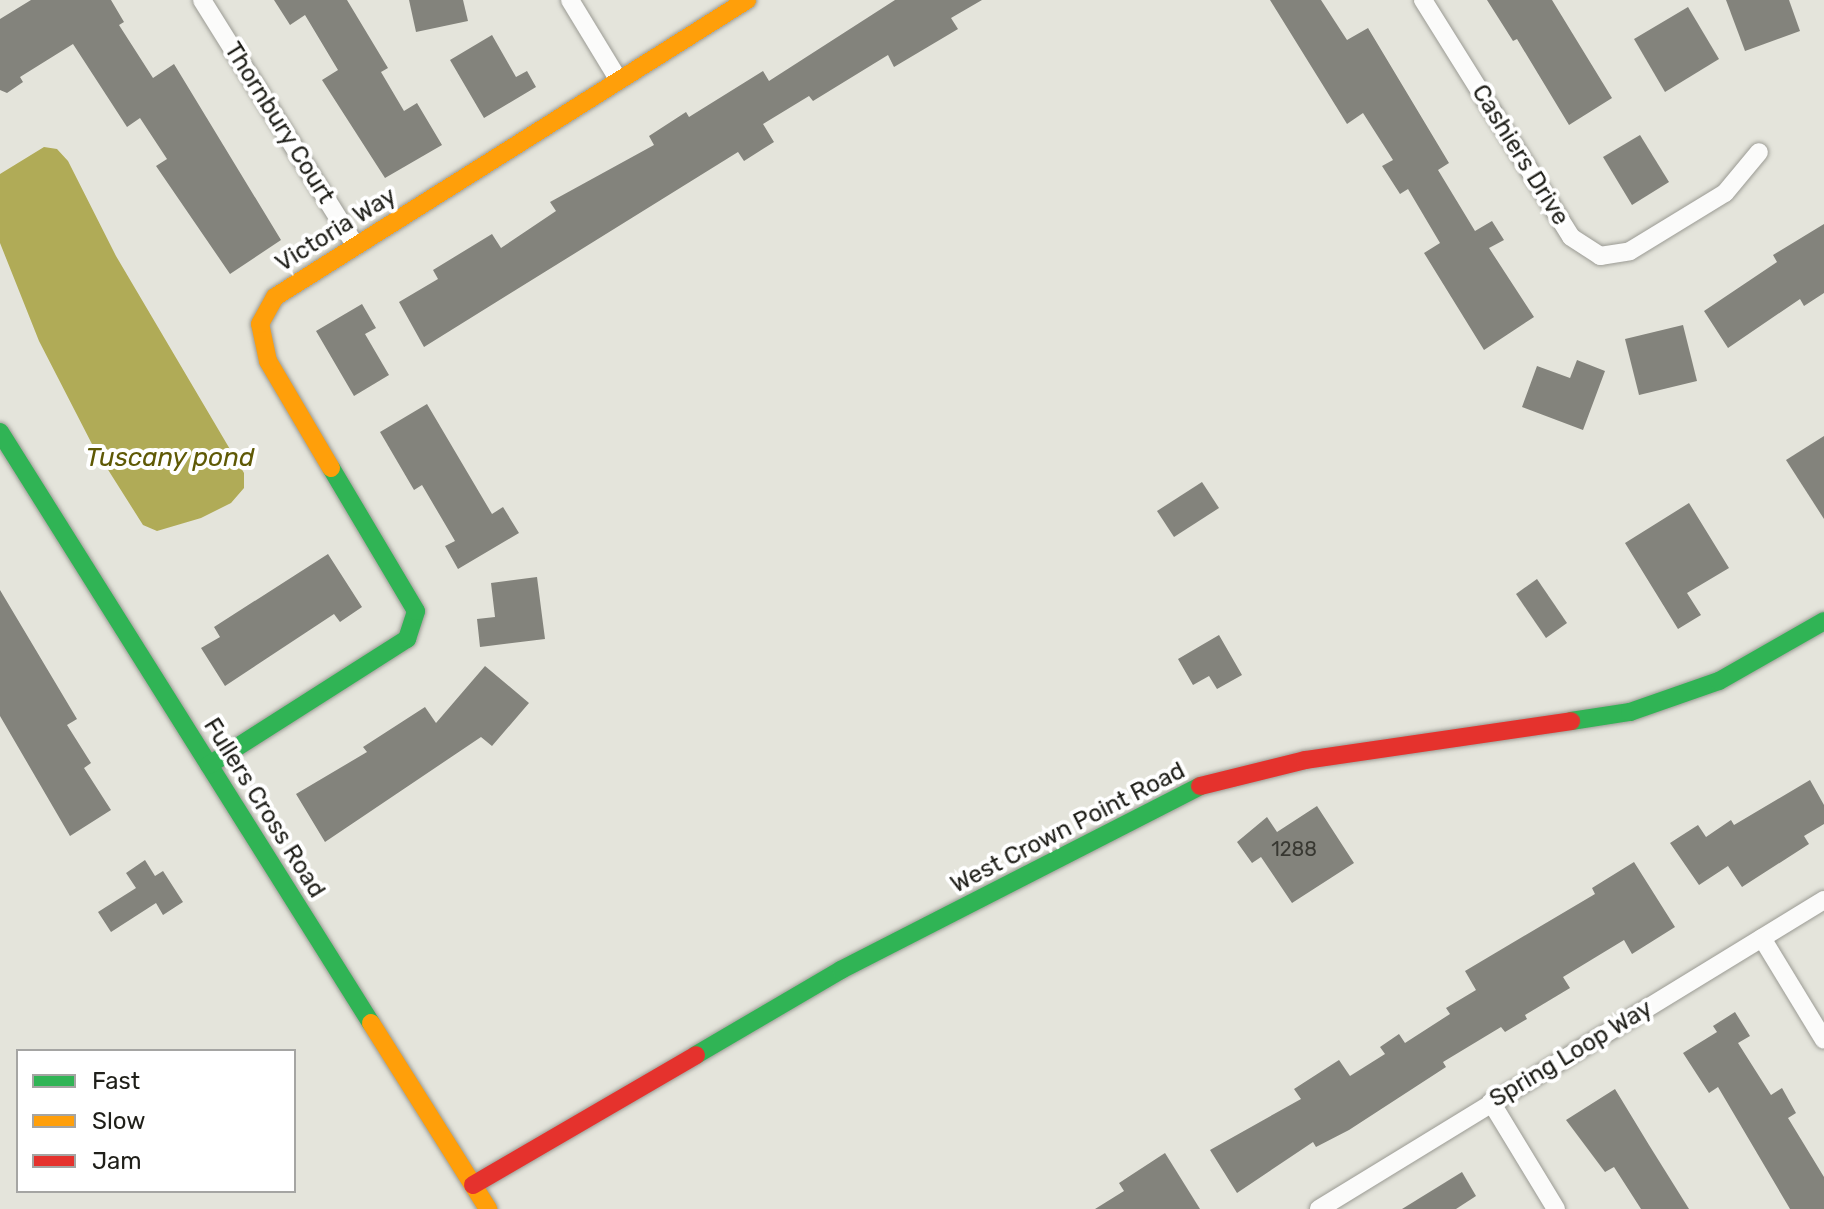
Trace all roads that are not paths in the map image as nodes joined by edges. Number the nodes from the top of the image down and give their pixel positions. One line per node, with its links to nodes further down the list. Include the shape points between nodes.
1 (202, 0): 7 (street, Thornbury Court)
2 (570, 0): 5 (street)
3 (747, 0): 5 (street, Victoria Way)
4 (1423, 0): 6 (street, Cashiers Drive, via 1571,237 1600,256 1630,251 1725,193)
5 (618, 79): 7 (street, Victoria Way)
6 (1759, 152)
7 (356, 246): 10 (street, Victoria Way, via 275,297 260,324 268,361 416,611 407,639 393,652)
8 (0, 432): 10 (street, Fullers Cross Road)
9 (1824, 621): 15 (street, West Crown Point Road, via 1719,681 1630,712 1305,760 1201,786 841,970)
10 (209, 765): 15 (street, Fullers Cross Road)
11 (1824, 900): 12 (street, Spring Loop Way)
12 (1762, 938): 13 (street); 14 (street, Spring Loop Way)
13 (1824, 1040)
14 (1491, 1102): 17 (street, Spring Loop Way); 18 (street)
15 (473, 1185): 16 (street, Fullers Cross Road)
16 (488, 1209)
17 (1319, 1209)
18 (1556, 1209)

